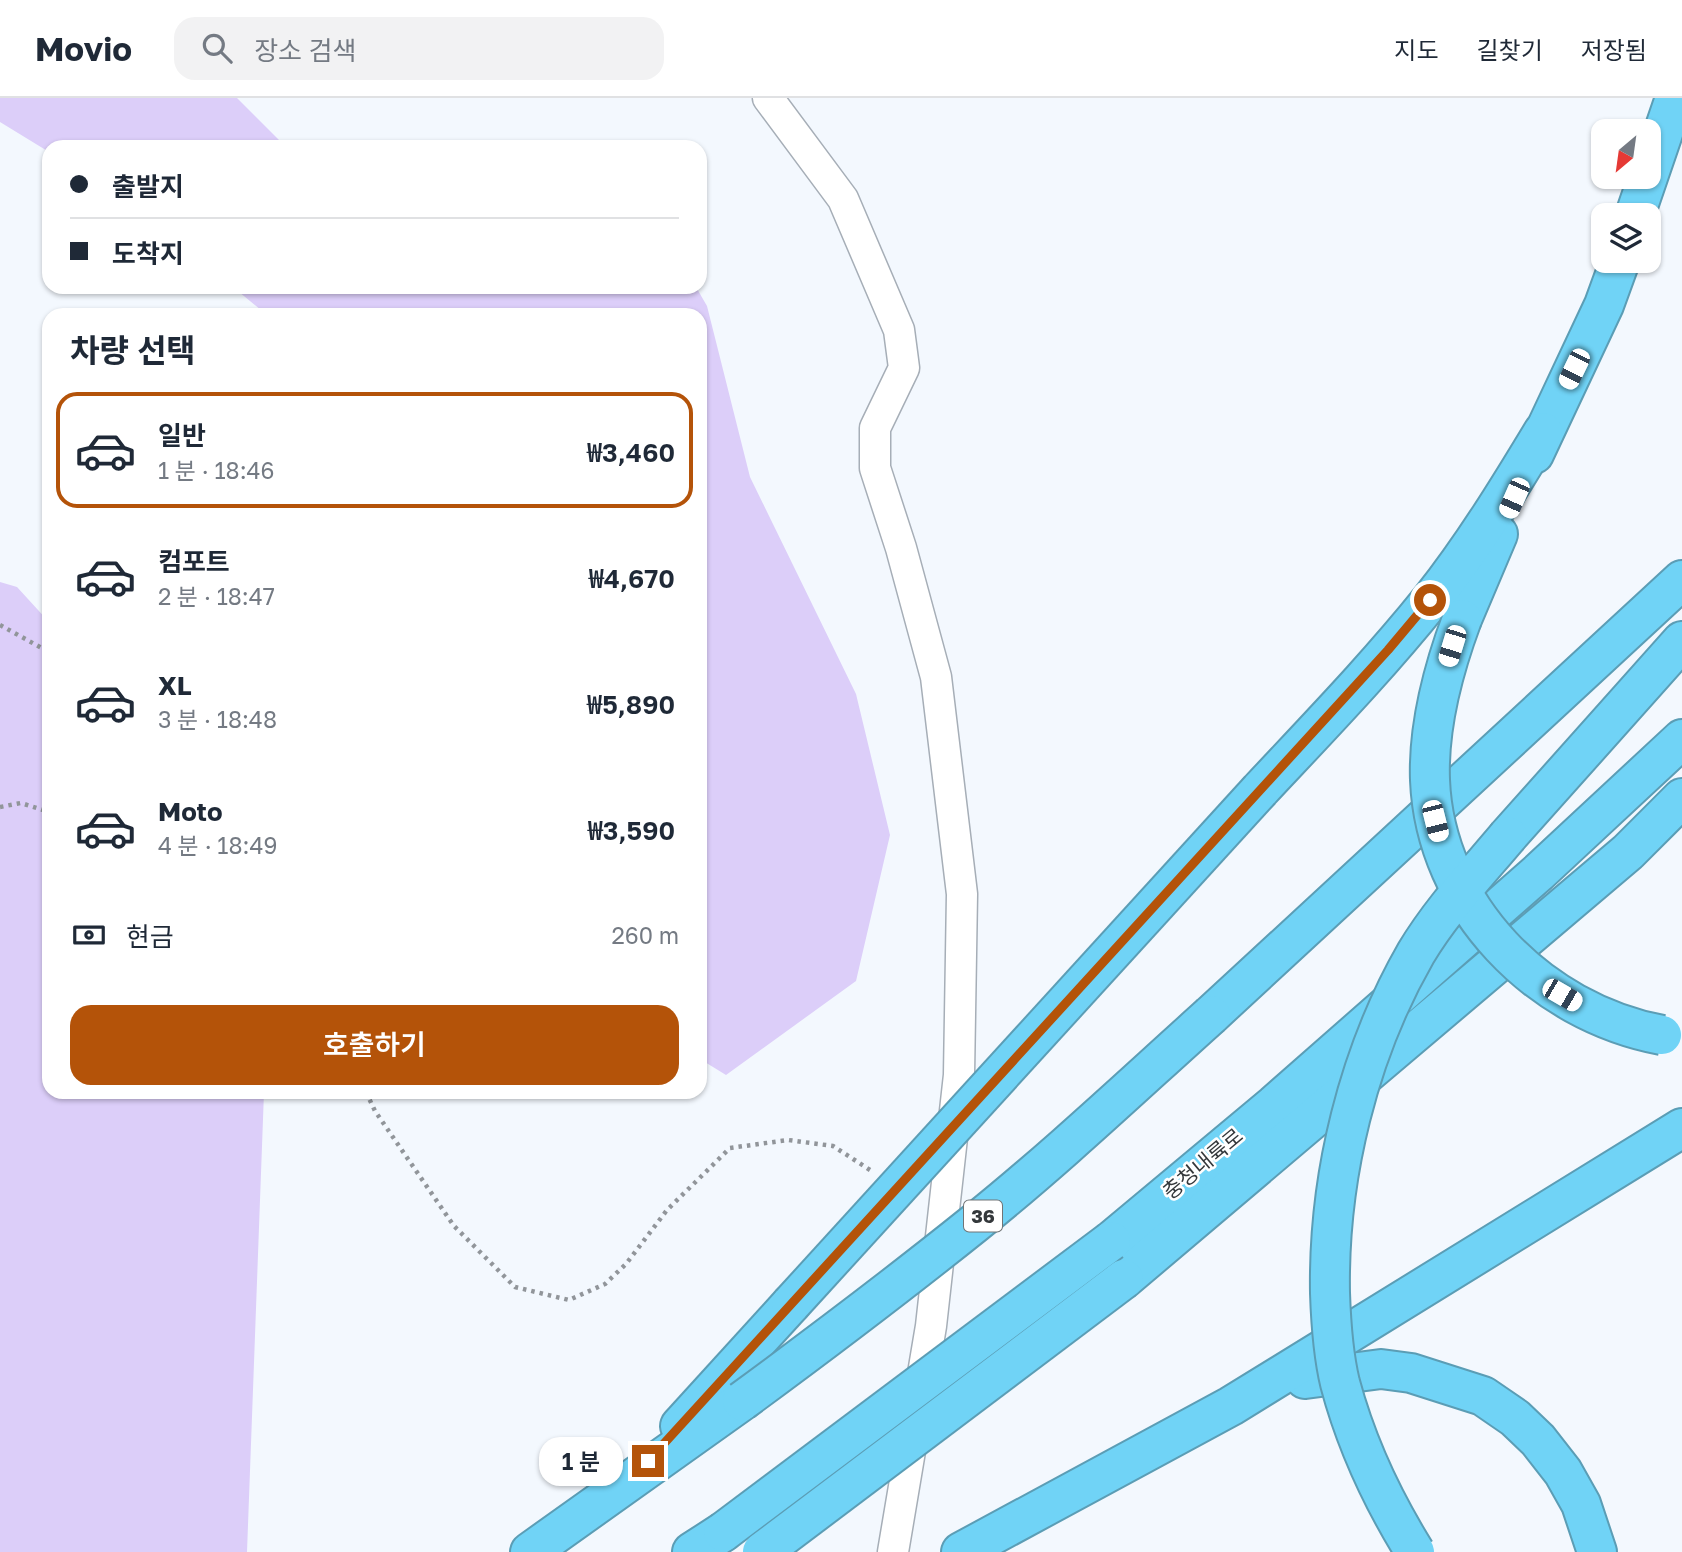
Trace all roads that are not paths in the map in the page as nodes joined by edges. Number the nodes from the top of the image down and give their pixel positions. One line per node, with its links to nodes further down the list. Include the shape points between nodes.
1 (768, 98): 17 (street, via 843,199 899,330 904,368 875,428 875,468 936,677 962,894 959,1075 931,1326)
2 (1675, 98): 3 (highway)
3 (1640, 203)
4 (1616, 273): 5 (highway)
5 (1543, 432): 10 (highway, bridge, via 1462,619 1440,691 1430,759 1435,821 1451,873 1470,908 1529,973 1601,1016); 13 (highway, bridge, via 1493,515 1388,650)
6 (1682, 580): 13 (highway, 36, bridge, via 1211,1015 976,1222 839,1330)
7 (1682, 641): 19 (highway, bridge, via 1507,836 1418,950 1373,1045 1344,1142 1329,1251 1332,1336 1359,1442)
8 (1682, 739): 14 (highway, 충청내륙로, bridge, via 1477,927 1111,1241)
9 (1682, 798): 16 (highway, 충청내륙로, bridge, via 1628,852 1124,1279)
10 (1672, 1035)
11 (1682, 1128): 12 (highway)
12 (1231, 1406): 18 (highway); 20 (highway, via 1303,1379 1381,1369 1411,1373 1483,1396 1515,1418 1563,1472 1581,1504)
13 (630, 1480): 15 (highway, 36)
14 (708, 1542)
15 (530, 1552)
16 (762, 1552)
17 (892, 1552)
18 (961, 1552)
19 (1415, 1552)
20 (1597, 1552)

